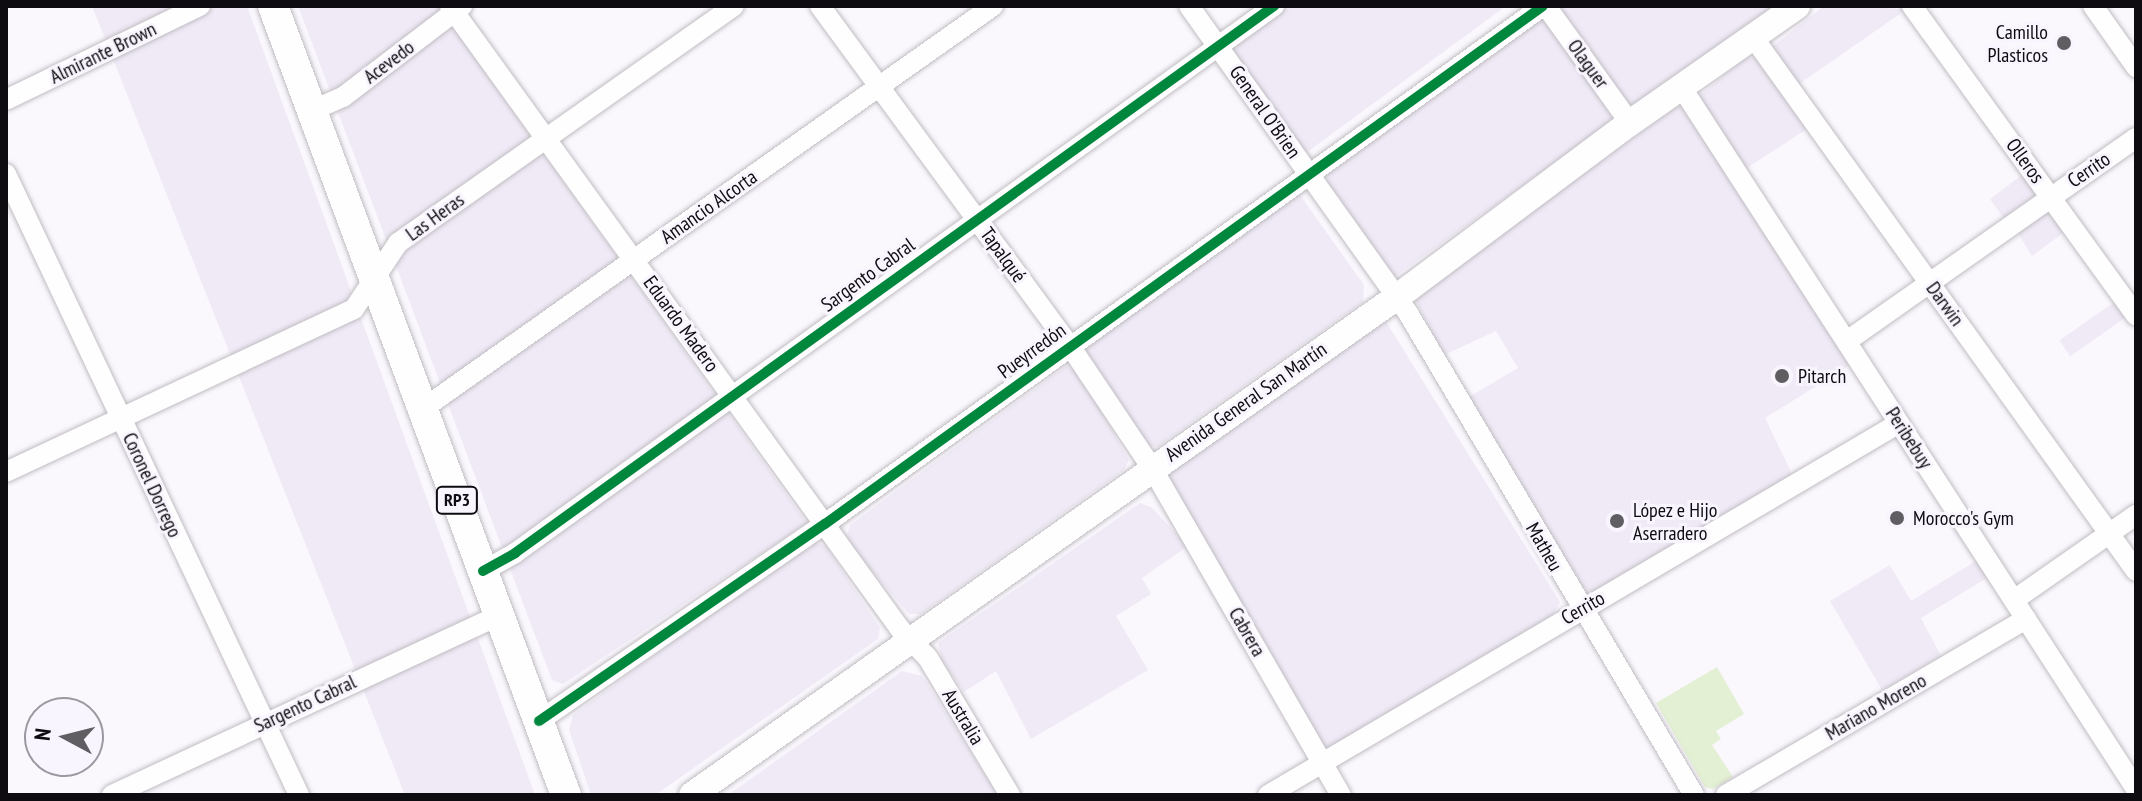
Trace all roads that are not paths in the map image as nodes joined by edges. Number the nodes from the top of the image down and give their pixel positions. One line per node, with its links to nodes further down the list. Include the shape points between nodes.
1 (200, 6): 18 (street, Almirante Brown)
2 (273, 6): 19 (highway, RP3)
3 (734, 6): 21 (street, Las Heras)
4 (820, 6): 16 (street, Tapalqué)
5 (993, 6): 16 (street, Amancio Alcorta)
6 (1189, 6): 14 (street, General O'Brien)
7 (1274, 6): 14 (street, Sargento Cabral)
8 (1545, 6): 20 (street, Olaguer); 24 (street, Pueyrredón)
9 (1797, 6): 13 (main road, Avenida General San Martín)
10 (1912, 6): 25 (street, Olleros)
11 (2093, 6): 15 (street)
12 (455, 8): 19 (street, Acevedo, via 343,97); 21 (street, Eduardo Madero)
13 (1753, 37): 17 (main road, Avenida General San Martín); 29 (street, Darwin)
14 (1218, 46): 24 (street, General O'Brien); 26 (street, Sargento Cabral)
15 (2136, 67)
16 (879, 87): 26 (street, Tapalqué); 27 (street, Amancio Alcorta)
17 (1682, 88): 20 (main road, Avenida General San Martín); 32 (street, Peribebuy)
18 (6, 100)
19 (311, 111): 28 (highway, RP3)
20 (1630, 123): 30 (main road, Avenida General San Martín)
21 (546, 137): 27 (street, Eduardo Madero); 28 (street, Las Heras, via 398,243)
22 (2136, 138): 25 (street, Cerrito)
23 (6, 174): 36 (street, Coronel Dorrego)
24 (1308, 174): 30 (street, General O'Brien); 33 (street, Pueyrredón)
25 (2050, 196): 29 (street, Cerrito); 31 (street, Olleros)
26 (977, 218): 33 (street, Tapalqué); 34 (street, Sargento Cabral)
27 (634, 259): 34 (street, Eduardo Madero); 35 (street, Amancio Alcorta)
28 (375, 281): 35 (highway, RP3); 36 (street, Las Heras, via 340,318)
29 (1929, 283): 32 (street, Cerrito); 42 (street, Darwin)
30 (1397, 297): 38 (main road, Avenida General San Martín); 46 (street, Matheu)
31 (2136, 316)
32 (1847, 341): 37 (street, Peribebuy)
33 (1070, 346): 38 (street, Tapalqué); 41 (street, Pueyrredón)
34 (733, 397): 41 (street, Eduardo Madero); 43 (street, Sargento Cabral)
35 (424, 408): 43 (highway, RP3)
36 (121, 418): 39 (street, Las Heras); 51 (street, Coronel Dorrego)
37 (1899, 423): 45 (street, Peribebuy); 46 (street, Cerrito)
38 (1152, 468): 49 (main road, Avenida General San Martín); 52 (street, Cabrera)
39 (6, 472)
40 (2136, 515): 42 (street)
41 (825, 524): 49 (street, Eduardo Madero); 50 (street, Pueyrredón)
42 (2110, 533): 44 (street, Darwin); 45 (street)
43 (483, 571): 47 (highway, RP3)
44 (2136, 571)
45 (2014, 600): 48 (street, Peribebuy)
46 (1580, 609): 52 (street, Cerrito); 61 (street, Matheu)
47 (500, 615): 50 (highway, RP3); 51 (street, Sargento Cabral)
48 (2026, 619): 53 (street, Peribebuy); 62 (street, Mariano Moreno)
49 (912, 641): 57 (main road, Avenida General San Martín); 58 (street, Australia, via 928,658)
50 (539, 721): 56 (highway, RP3)
51 (265, 722): 54 (street, Sargento Cabral); 55 (street, Coronel Dorrego)
52 (1322, 762): 59 (street, Cerrito); 60 (street, Cabrera)
53 (2136, 789)
54 (112, 795)
55 (299, 795)
56 (566, 795)
57 (692, 795)
58 (1010, 795)
59 (1268, 795)
60 (1341, 795)
61 (1694, 795)
62 (1726, 795)

